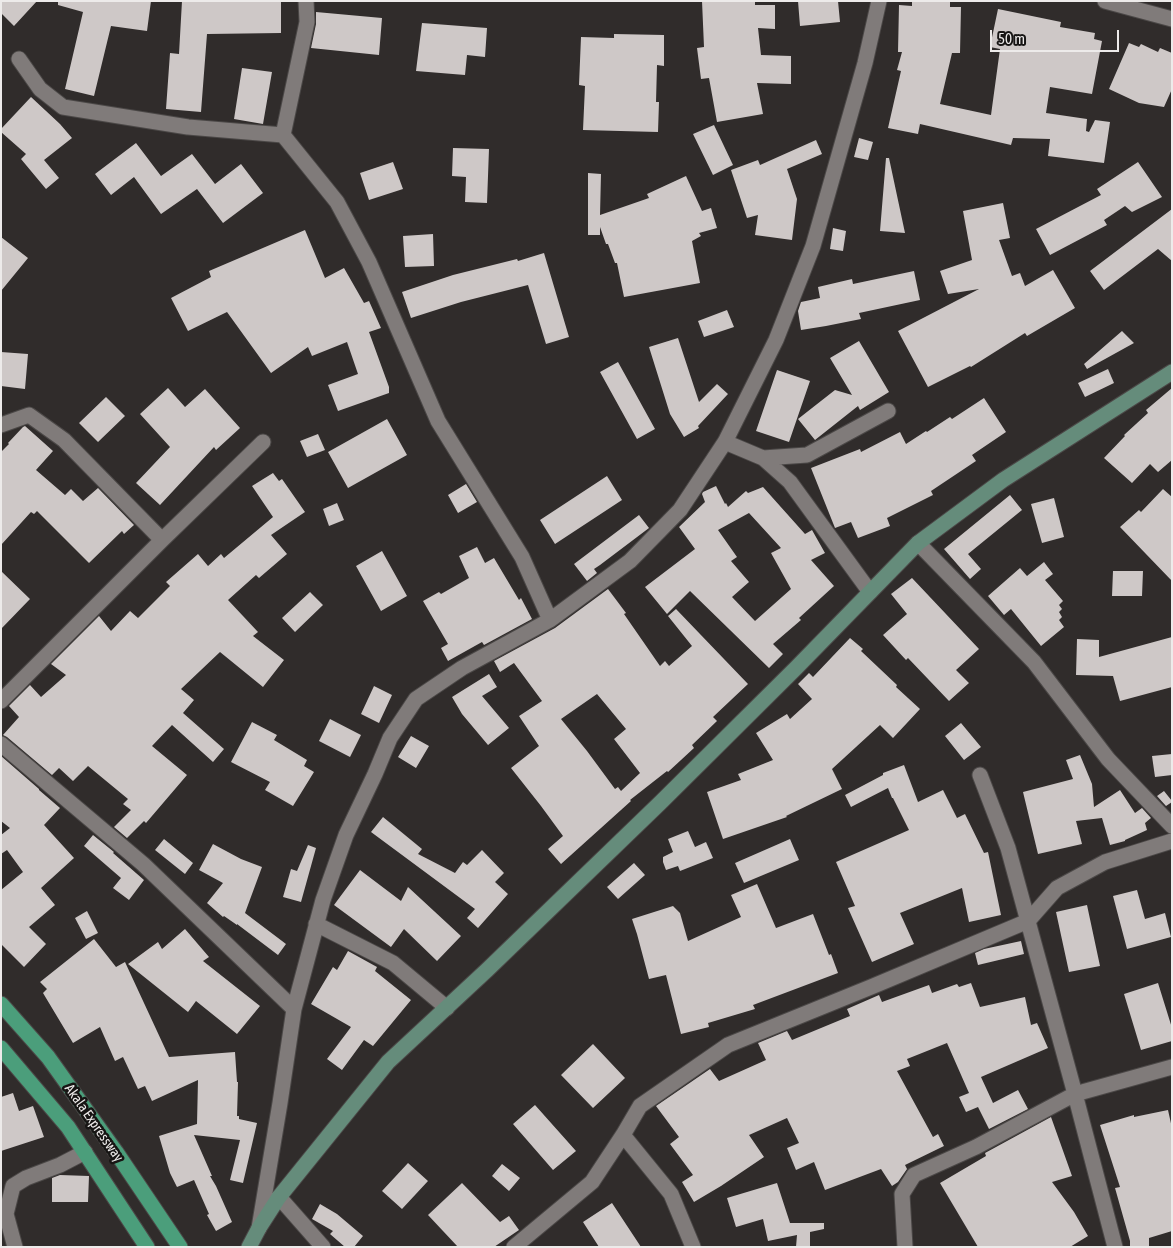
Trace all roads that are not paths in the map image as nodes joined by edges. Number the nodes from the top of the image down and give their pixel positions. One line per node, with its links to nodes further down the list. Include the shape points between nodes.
1 (306, 1): 6 (street, via 306,22)
2 (879, 1): 11 (street, via 865,63 813,246 776,340)
3 (1105, 1): 4 (street)
4 (1172, 19)
5 (19, 59): 6 (street, via 40,89 63,108 188,127)
6 (283, 135): 16 (street, via 337,202 369,262 438,421 522,557)
7 (1172, 372): 14 (street, via 1003,480)
8 (888, 411): 12 (street, via 807,455)
9 (1, 426): 13 (street, via 29,415 64,440)
10 (263, 442): 13 (street)
11 (725, 442): 12 (street); 16 (street, via 680,510 637,555)
12 (763, 458): 15 (street, via 790,482)
13 (162, 540): 17 (street)
14 (918, 542): 15 (street); 20 (street, via 1034,662 1108,759)
15 (870, 592): 24 (street, via 660,803)
16 (550, 620): 23 (street, via 462,668 416,699 390,738 346,835)
17 (1, 701)
18 (1, 744): 26 (street, via 143,864)
19 (980, 775): 22 (street, via 1008,848)
20 (1172, 826)
21 (1172, 841): 22 (street, via 1105,862 1057,888)
22 (1028, 921): 29 (street); 30 (street, via 728,1045 640,1106)
23 (316, 924): 24 (street, via 393,963); 26 (street)
24 (447, 1008): 32 (street, via 388,1062)
25 (3, 1009): 37 (main road, Akala Expressway, via 48,1057)
26 (294, 1009): 34 (street)
27 (1, 1048): 31 (main road, Akala Expressway)
28 (1172, 1067): 29 (street)
29 (1075, 1094): 42 (street, via 976,1147 914,1175 902,1194); 43 (street)
30 (623, 1135): 40 (street, via 592,1182); 41 (street, via 671,1194)
31 (85, 1152): 33 (street, via 13,1186); 36 (main road, Akala Expressway)
32 (279, 1197): 34 (street); 39 (street)
33 (4, 1215): 35 (street)
34 (259, 1228): 38 (street)
35 (15, 1247)
36 (147, 1247)
37 (180, 1247)
38 (249, 1247)
39 (323, 1247)
40 (514, 1247)
41 (693, 1247)
42 (904, 1247)
43 (1115, 1247)

